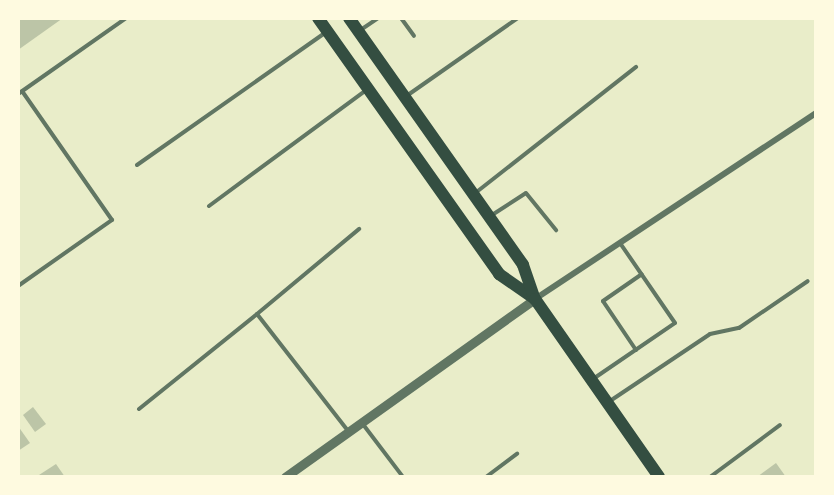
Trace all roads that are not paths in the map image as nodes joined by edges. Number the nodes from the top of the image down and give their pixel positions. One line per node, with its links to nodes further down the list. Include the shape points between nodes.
1 (126, 18): 12 (lane)
2 (318, 18): 7 (main road)
3 (349, 18): 8 (main road)
4 (378, 18): 8 (lane)
5 (401, 18): 9 (lane)
6 (518, 18): 13 (lane)
7 (328, 31): 11 (main road); 15 (lane)
8 (359, 32): 13 (main road)
9 (414, 36)
10 (636, 67): 16 (lane)
11 (368, 88): 17 (lane); 25 (main road, via 499,273)
12 (20, 93): 24 (lane, via 112,220)
13 (405, 97): 16 (main road)
14 (816, 112): 21 (street)
15 (137, 165)
16 (473, 194): 18 (main road)
17 (209, 206)
18 (489, 217): 20 (lane, via 526,193); 25 (main road, via 523,265)
19 (359, 229): 26 (lane)
20 (556, 230)
21 (620, 243): 22 (lane); 25 (street)
22 (642, 274): 27 (lane, via 603,302); 27 (lane, via 675,323)
23 (808, 281): 29 (lane, via 739,328 710,334)
24 (18, 286)
25 (535, 299): 28 (main road); 31 (street)
26 (257, 314): 30 (lane); 33 (lane)
27 (636, 350): 28 (lane)
28 (592, 380): 29 (main road)
29 (608, 402): 38 (main road)
30 (139, 409)
31 (362, 422): 33 (street); 36 (lane)
32 (780, 424): 39 (lane)
33 (348, 432): 35 (street)
34 (516, 454): 37 (lane)
35 (285, 477)
36 (403, 477)
37 (486, 477)
38 (658, 477)
39 (710, 477)

